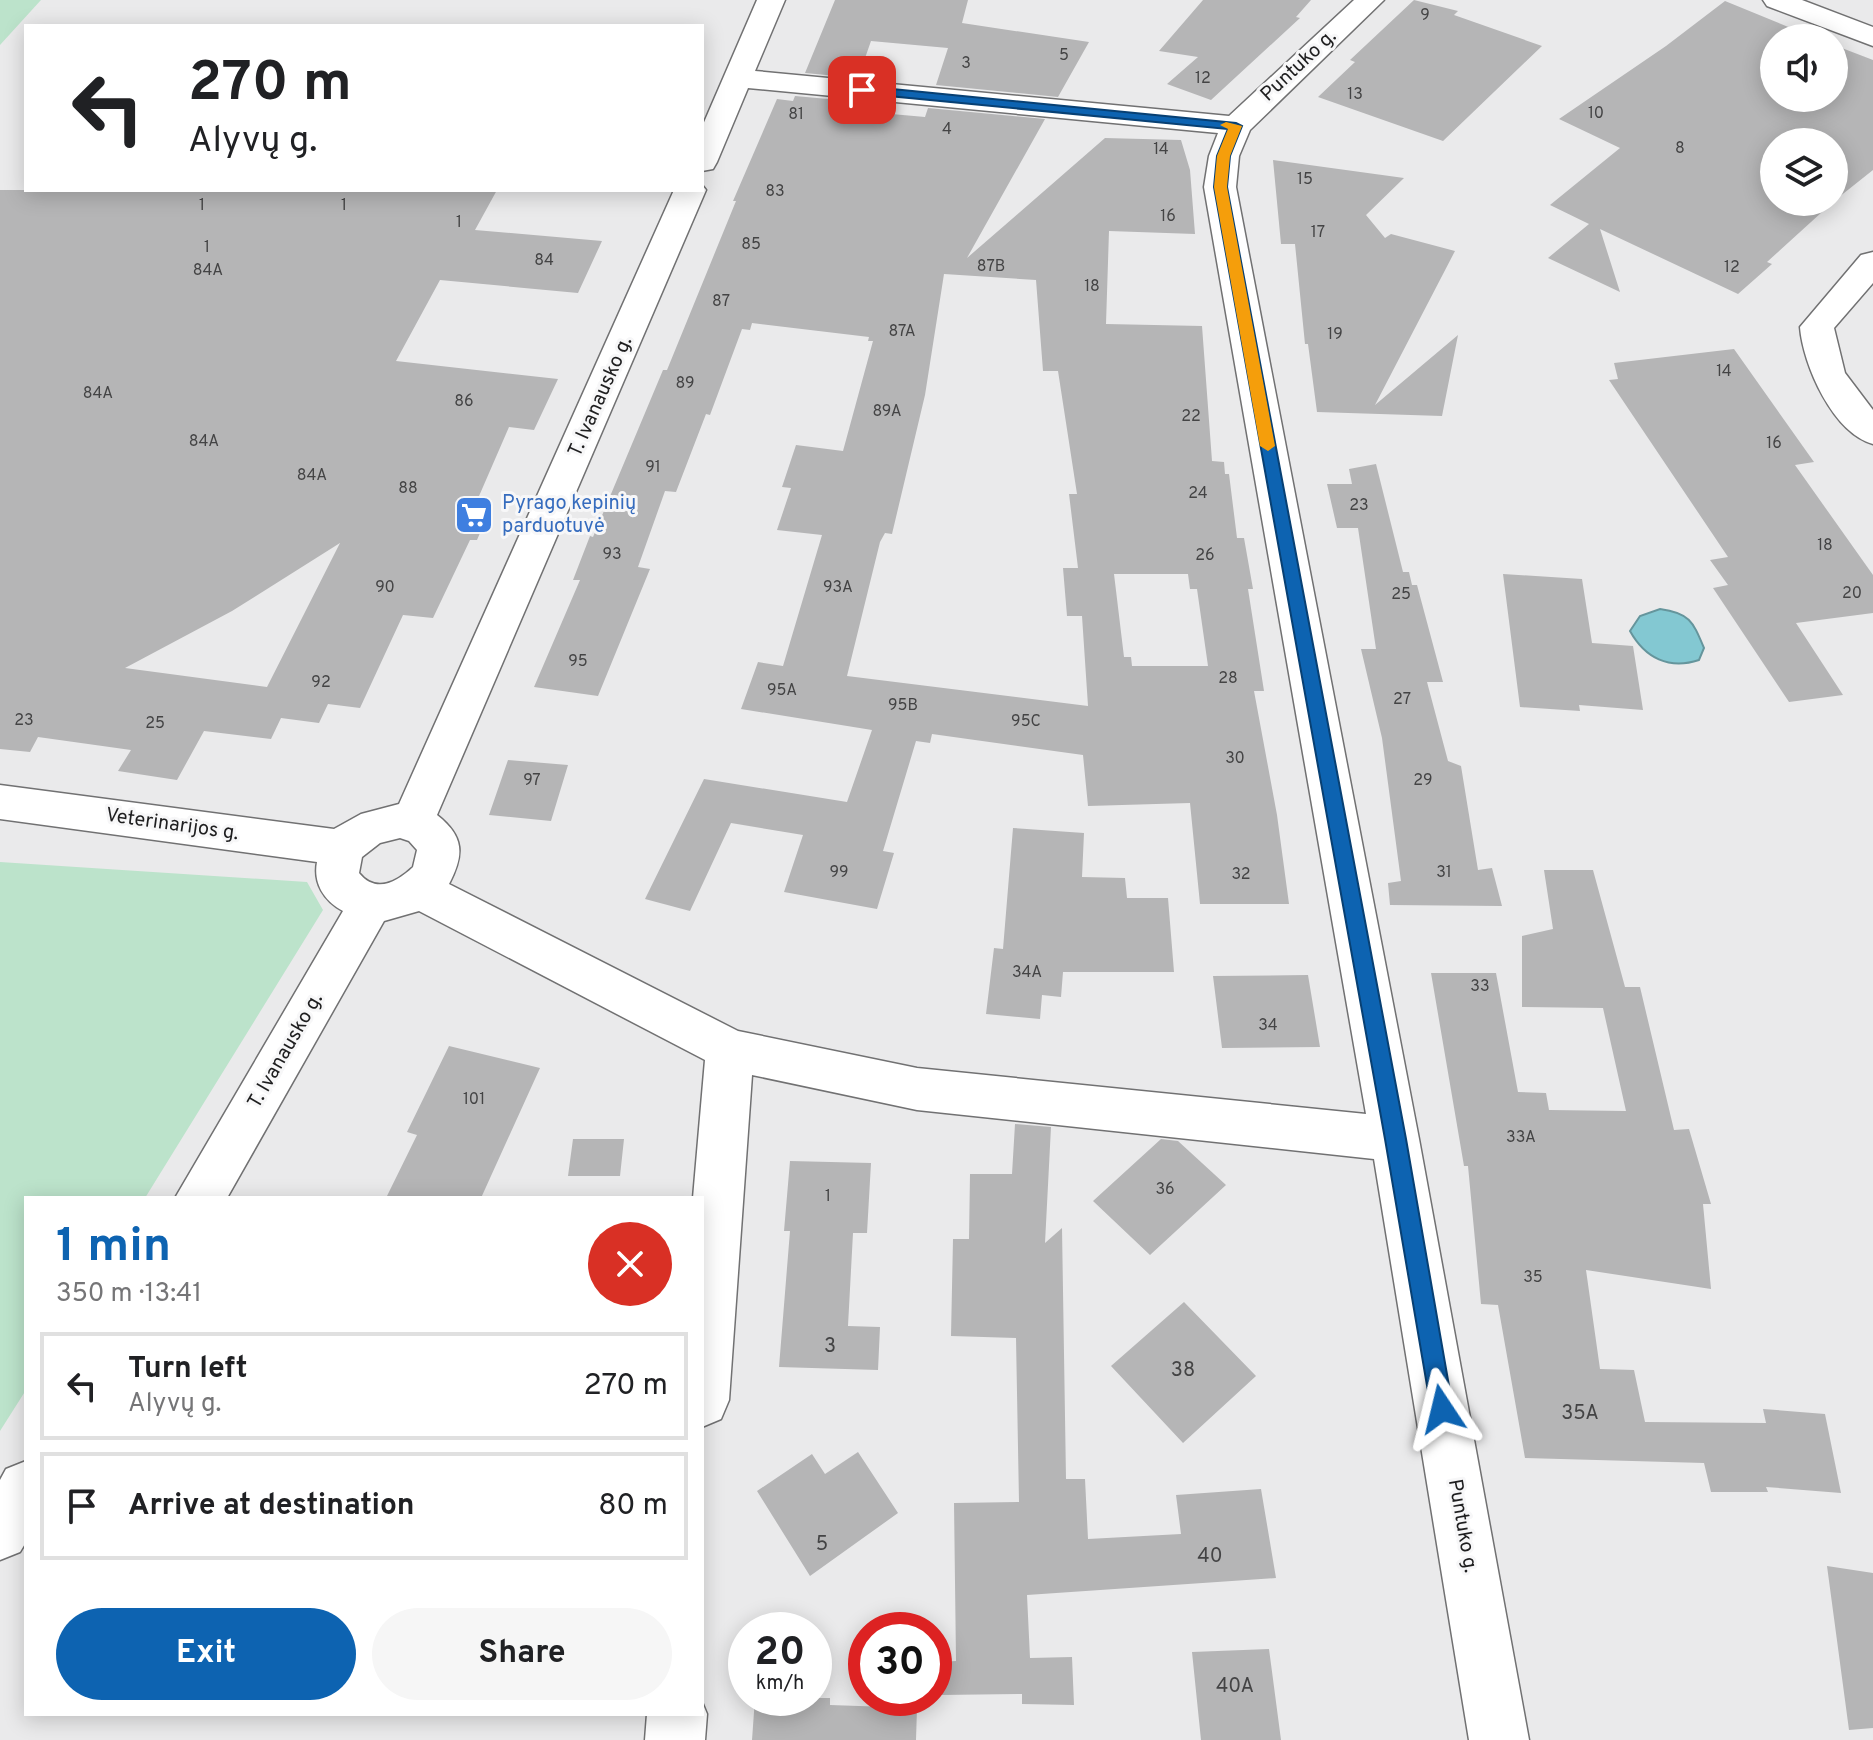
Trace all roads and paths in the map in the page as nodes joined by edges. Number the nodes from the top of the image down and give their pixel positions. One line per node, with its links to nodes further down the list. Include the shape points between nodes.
1 (771, 0): 5 (street)
2 (1370, 0): 6 (street, Puntuko g.)
3 (1777, 0): 4 (street)
4 (1873, 37)
5 (738, 78): 6 (street); 7 (street)
6 (1236, 126): 17 (street, Puntuko g., via 1220,187)
7 (704, 157)
8 (689, 192): 12 (street, T. Ivanausko g.)
9 (1873, 262): 10 (street, via 1817,327 1818,350 1831,385)
10 (1873, 432)
11 (0, 802): 13 (street, Veterinarijos g.)
12 (412, 823): 13 (street, via 374,825); 14 (street, via 439,846 437,869)
13 (343, 848): 15 (street, via 337,878 349,895)
14 (419, 890): 15 (street, via 388,903); 16 (street)
15 (371, 903): 18 (street, T. Ivanausko g.)
16 (730, 1050): 17 (street, via 917,1089); 19 (street)
17 (1395, 1139): 24 (street, Puntuko g.)
18 (201, 1196)
19 (704, 1375)
20 (24, 1492): 21 (street)
21 (0, 1532)
22 (677, 1716): 23 (street)
23 (675, 1740)
24 (1499, 1740)

